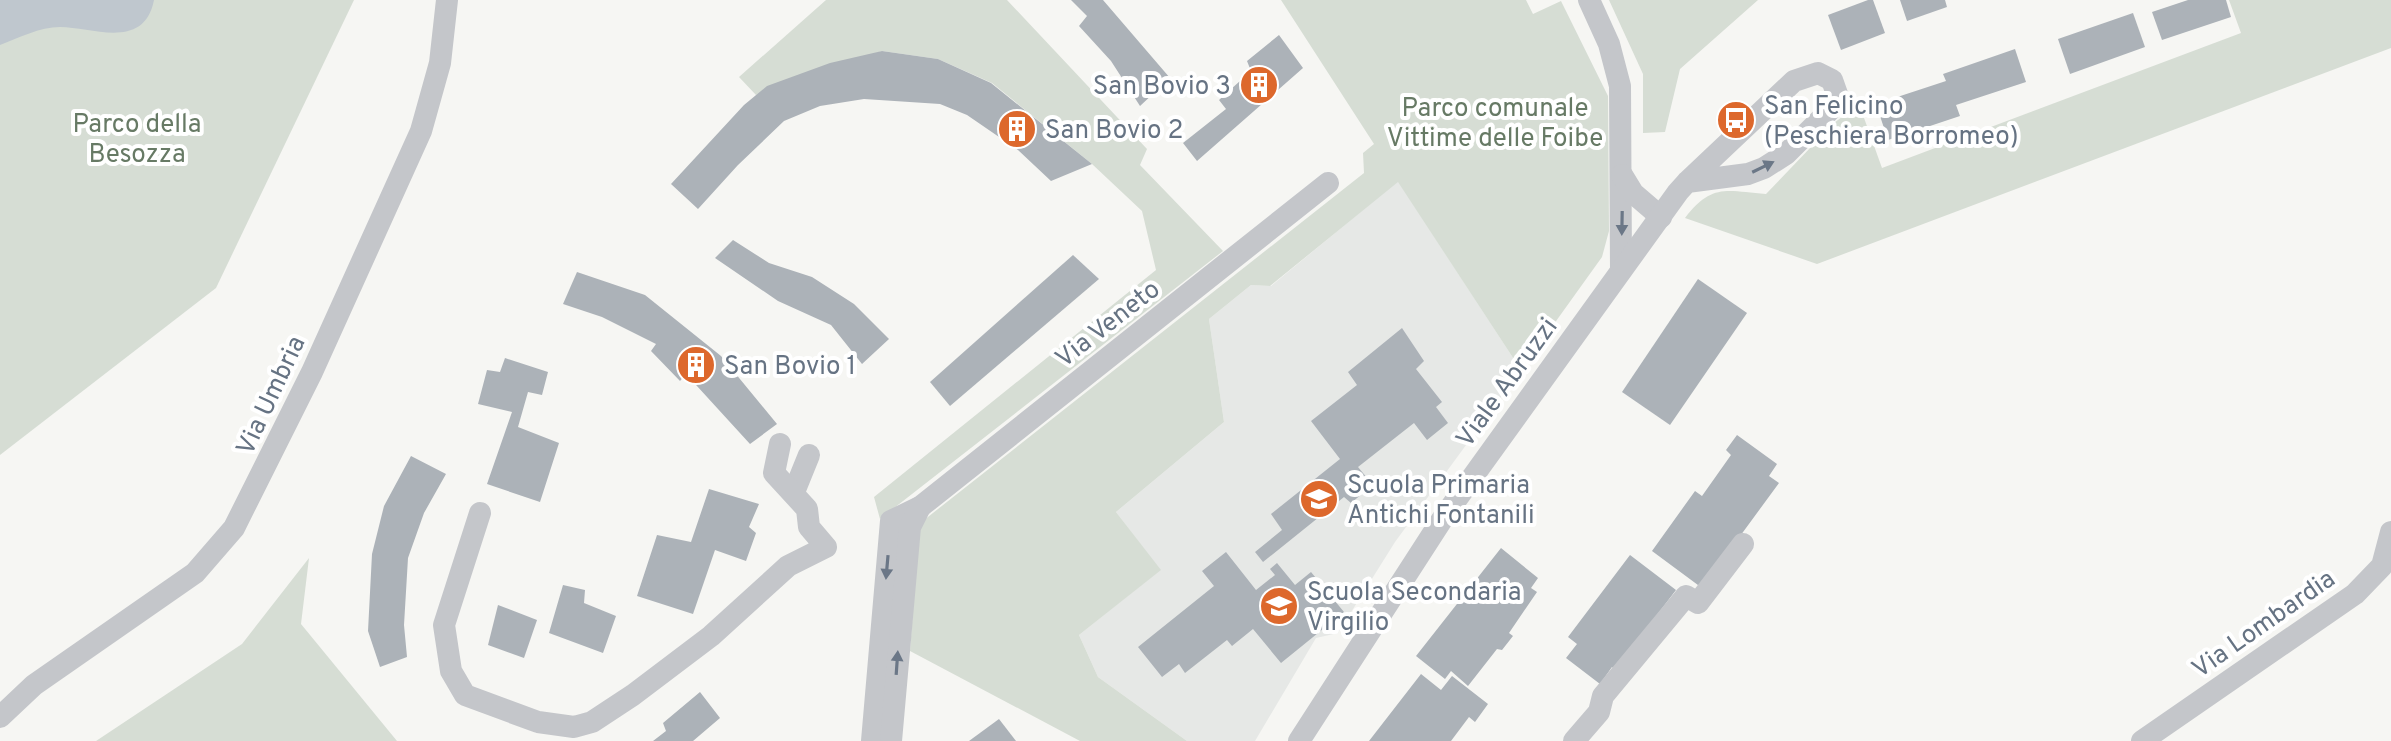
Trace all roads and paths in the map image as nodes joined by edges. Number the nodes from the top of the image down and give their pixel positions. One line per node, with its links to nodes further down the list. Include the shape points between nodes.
1 (447, 0): 15 (street, Via Umbria, via 440,63 421,131 312,372 234,528 195,573 34,685)
2 (1589, 0): 3 (street, via 1620,86)
3 (1622, 175): 6 (street, via 1633,193); 7 (street, one-way to 7)
4 (1687, 182): 4 (street, Viale Abruzzi, one-way to 4, via 1748,174 1780,158 1833,107 1838,97 1832,80 1811,73 1794,81); 6 (street, Viale Abruzzi)
5 (1328, 183): 11 (street, Via Veneto)
6 (1661, 217): 7 (street, Viale Abruzzi)
7 (1621, 270): 18 (street, Viale Abruzzi, via 1443,518)
8 (780, 444): 10 (street, via 774,473)
9 (809, 455): 10 (street)
10 (794, 492): 12 (street, via 807,509 809,527 826,547 788,566 711,636 633,695 592,722 574,727 538,722 465,695 451,671 444,625)
11 (920, 507): 16 (street, Via Veneto, one-way to 16, via 891,521); 17 (street, one-way to 11, via 910,527)
12 (480, 513)
13 (2391, 532): 20 (street, Via Lombardia, via 2382,566 2355,594)
14 (1743, 544): 19 (street, via 1698,603 1686,596 1603,696 1599,712)
15 (0, 717)
16 (872, 741)
17 (891, 741)
18 (1299, 741)
19 (1574, 741)
20 (2142, 741)

